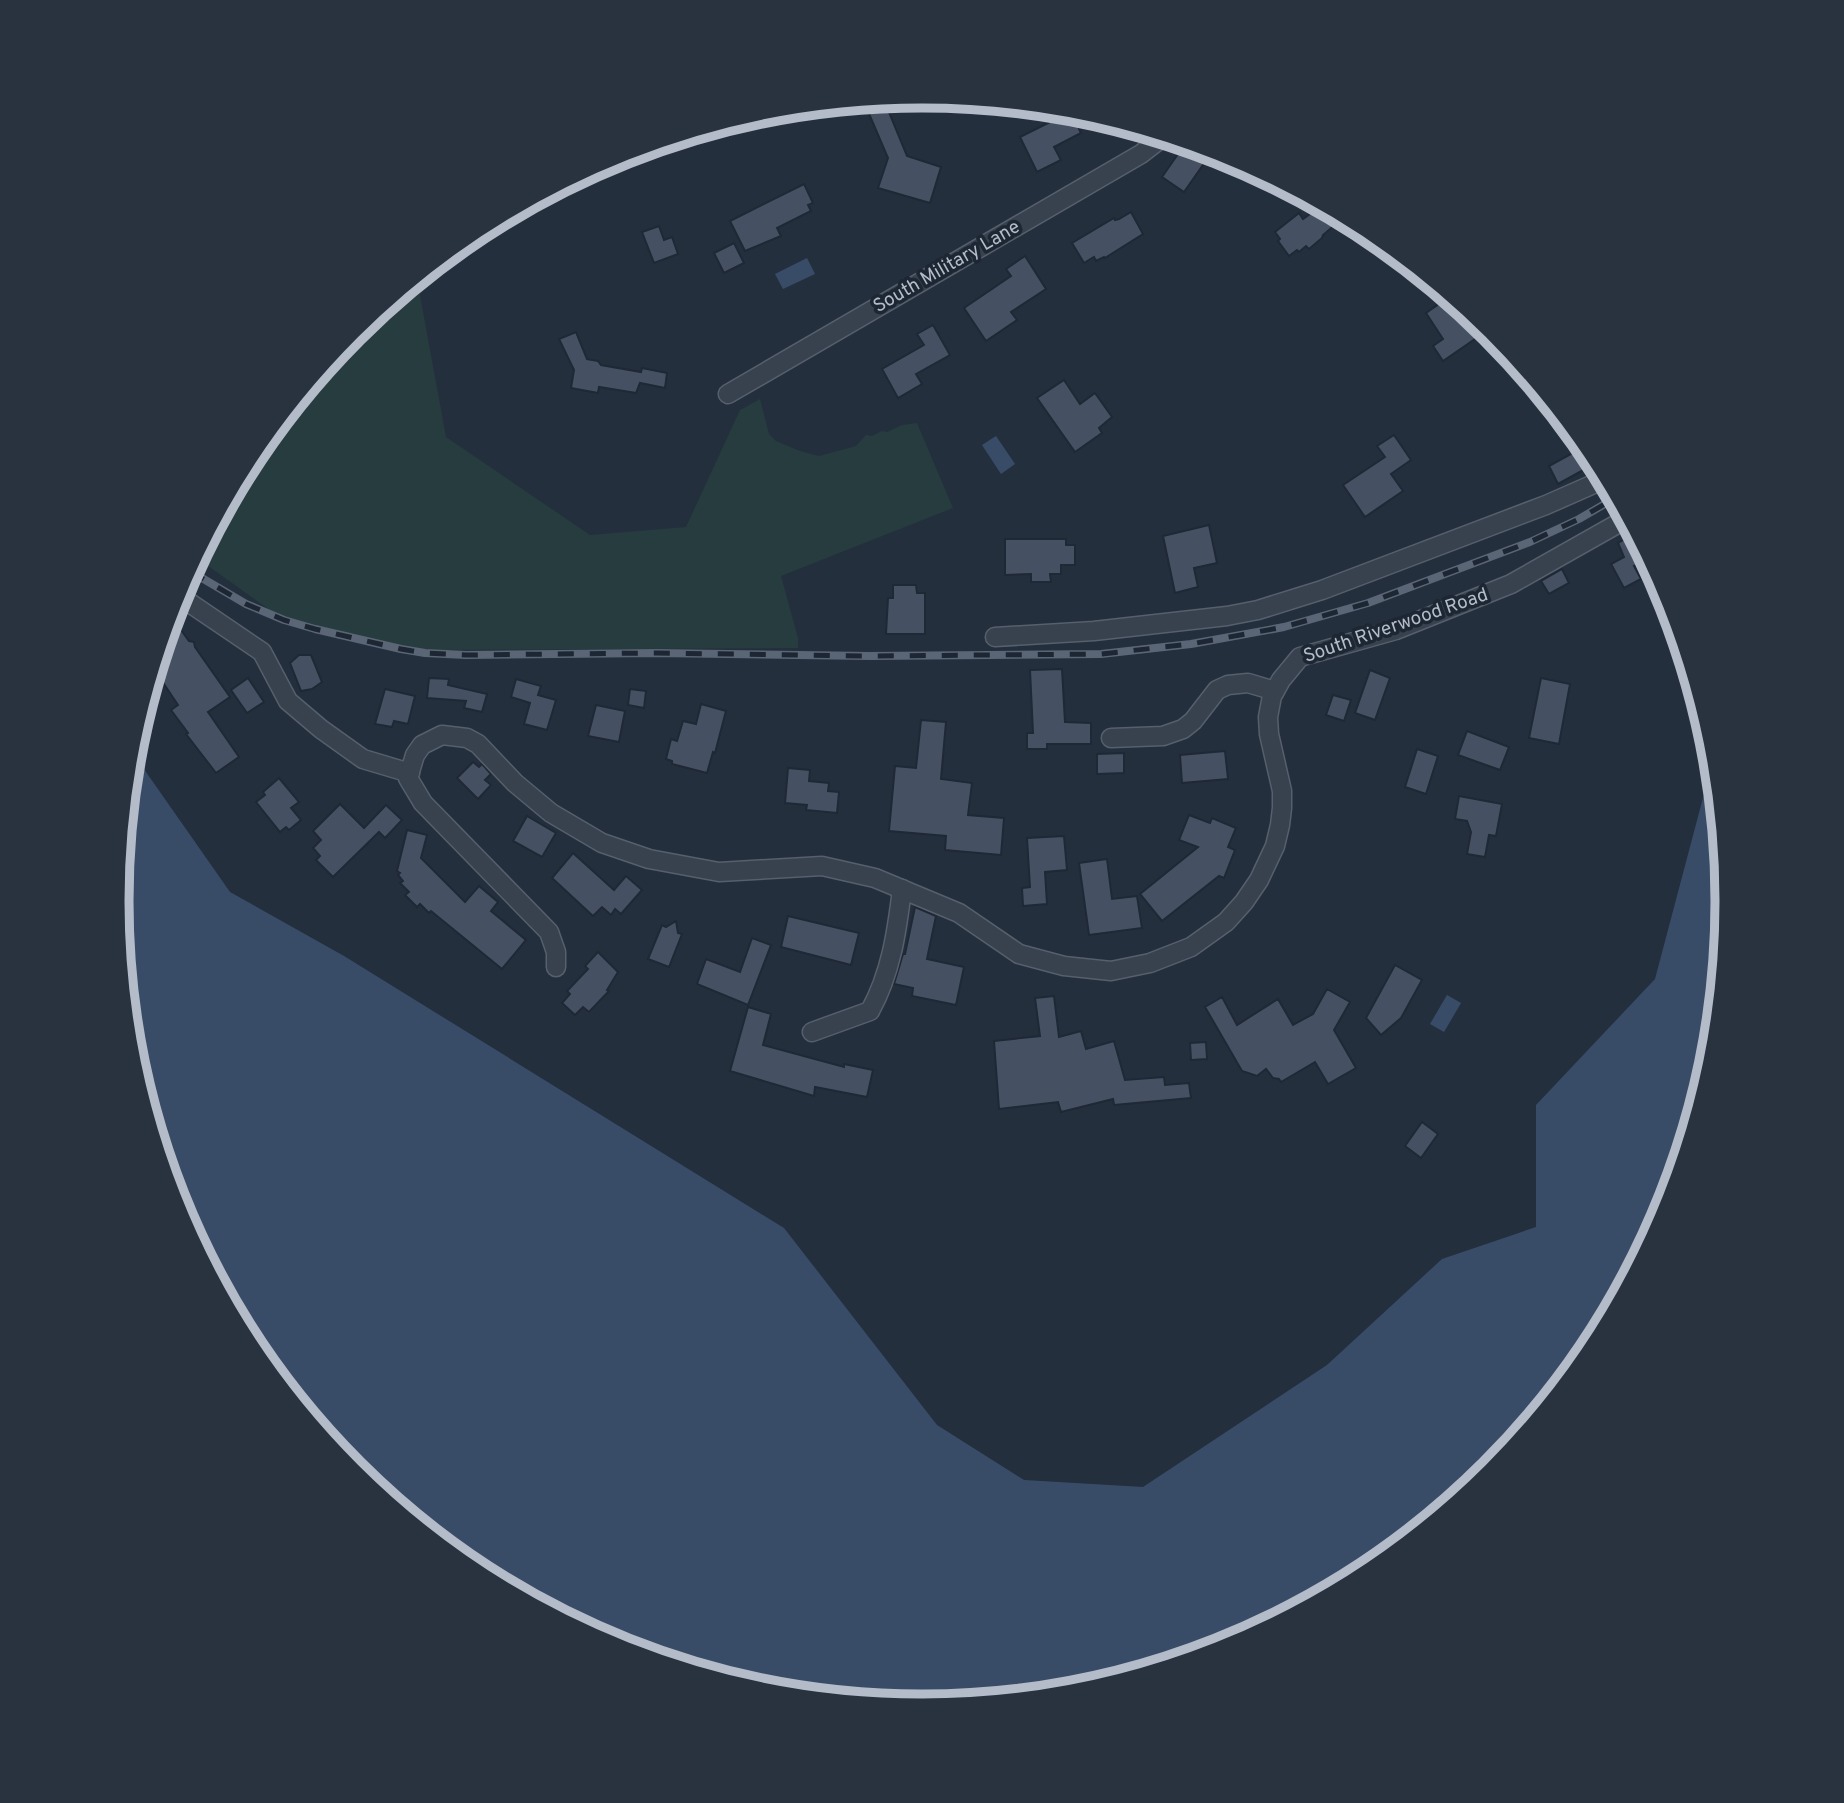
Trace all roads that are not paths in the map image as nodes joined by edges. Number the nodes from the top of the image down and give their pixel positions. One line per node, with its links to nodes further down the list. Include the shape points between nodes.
1 (1154, 144): 2 (street, South Military Lane)
2 (728, 394)
3 (1595, 483): 6 (street, via 1322,590 1258,610 1094,631)
4 (1619, 523): 7 (street, South Riverwood Road, via 1511,584 1396,630 1300,657)
5 (188, 602): 9 (street, via 262,652 288,701 321,729 363,759)
6 (995, 637)
7 (1275, 691): 8 (street, via 1248,683 1228,685 1217,690 1183,729 1163,736); 10 (street, South Riverwood Road, via 1268,717 1282,791 1275,846 1244,902 1226,922 1191,947 1150,963 1111,971 1064,966 1019,954 959,913)
8 (1111, 738)
9 (410, 774): 10 (street, South Riverwood Road, via 422,745 442,735 467,738 551,813 601,843 649,859 719,872 821,866); 11 (street, via 423,803 549,932)
10 (902, 889): 12 (street, via 897,934 870,1010)
11 (556, 967)
12 (812, 1032)

